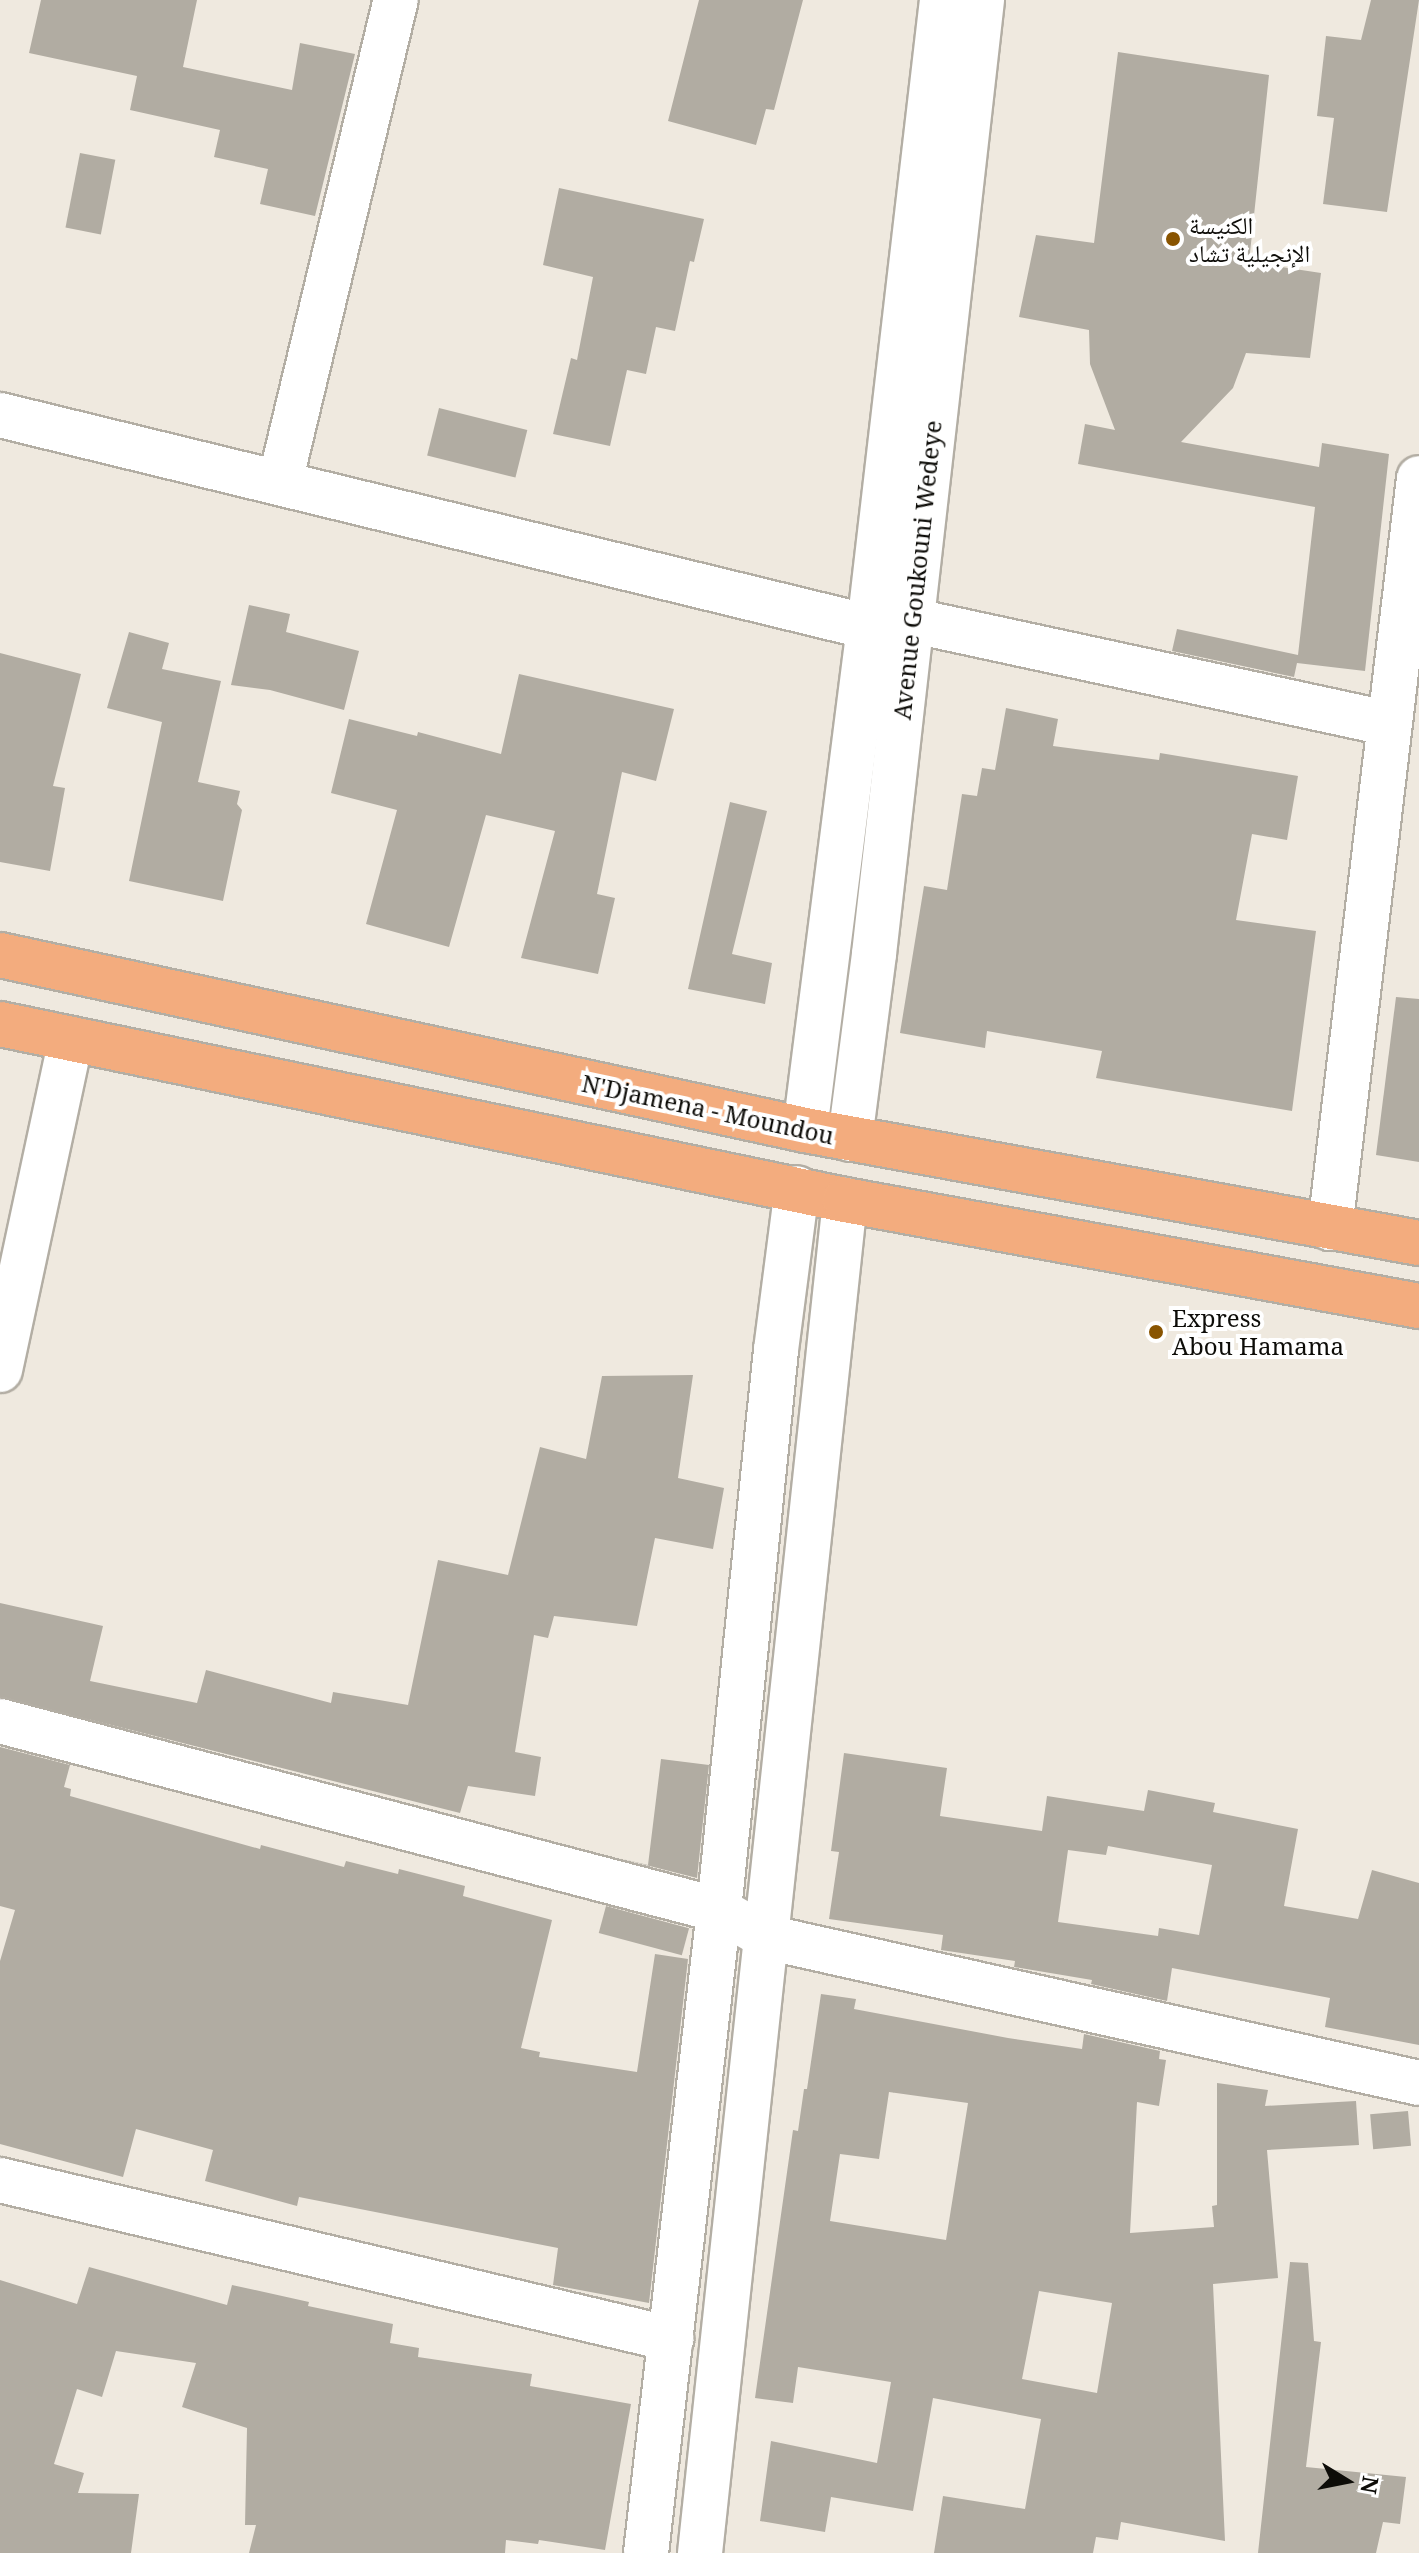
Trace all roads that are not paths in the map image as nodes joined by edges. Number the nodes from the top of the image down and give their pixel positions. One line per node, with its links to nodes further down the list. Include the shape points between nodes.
1 (396, 0): 6 (street)
2 (942, 0): 7 (street, Avenue Goukouni Wedeye)
3 (982, 0): 7 (street, Avenue Goukouni Wedeye)
4 (0, 415): 6 (street)
5 (1419, 478): 8 (street)
6 (280, 482): 7 (street)
7 (890, 624): 8 (street); 12 (street, Avenue Goukouni Wedeye); 13 (street, Avenue Goukouni Wedeye)
8 (1388, 723): 16 (street)
9 (0, 955): 12 (main road, N'Djamena - Moundou)
10 (0, 1024): 11 (main road)
11 (71, 1040): 14 (main road); 19 (street)
12 (805, 1130): 13 (main road, N'Djamena - Moundou)
13 (850, 1139): 16 (main road, N'Djamena - Moundou)
14 (797, 1188): 15 (main road); 21 (street)
15 (845, 1200): 18 (main road); 22 (street)
16 (1330, 1228): 17 (main road, N'Djamena - Moundou)
17 (1419, 1243)
18 (1419, 1306)
19 (0, 1370)
20 (0, 1721): 21 (street)
21 (719, 1910): 22 (street); 25 (street)
22 (766, 1937): 23 (street); 27 (street)
23 (1419, 2083)
24 (0, 2180): 25 (street)
25 (671, 2339): 26 (street)
26 (646, 2553)
27 (700, 2553)

